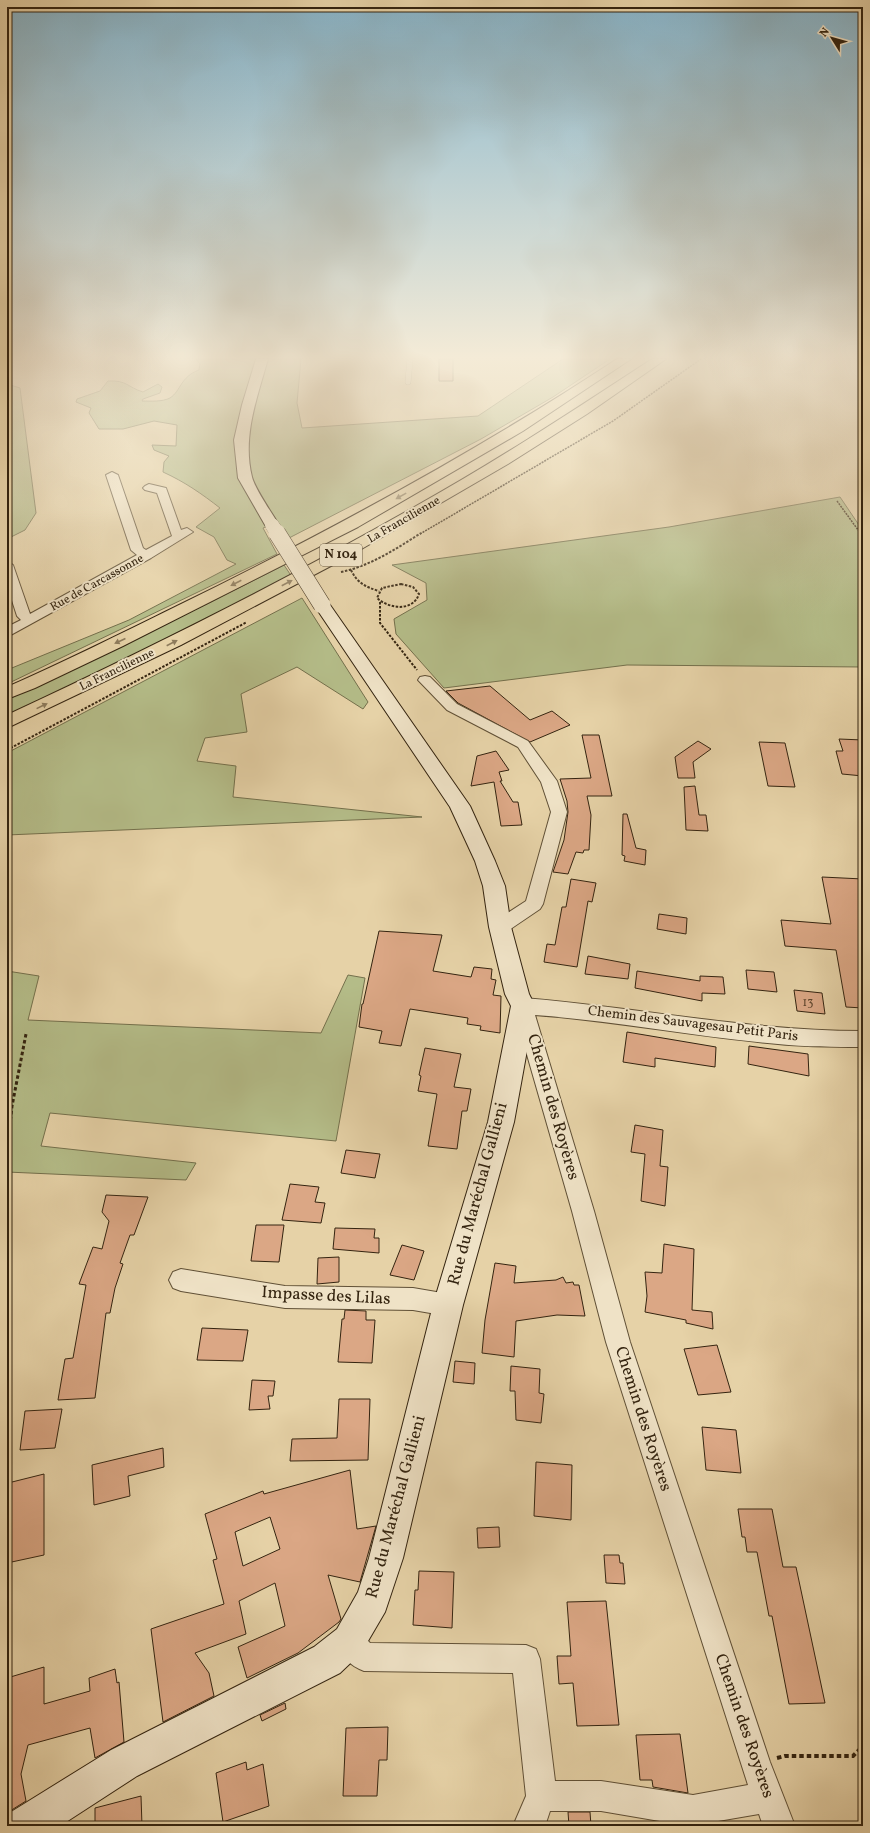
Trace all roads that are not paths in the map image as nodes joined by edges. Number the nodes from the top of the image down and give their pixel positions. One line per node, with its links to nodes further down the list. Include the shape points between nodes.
1 (241, 445): 13 (street, bridge, via 245,478 272,525 322,605 460,806 494,886)
2 (491, 445): 11 (highway, La Francilienne / N 104, one-way to 11, via 317,542 218,593)
3 (531, 445): 12 (highway, La Francilienne / N 104, one-way to 3, via 152,653 347,552)
4 (112, 476): 6 (street, via 137,550)
5 (149, 488): 6 (street, Rue de Carcassonne, via 162,490 176,533 183,534)
6 (147, 555): 8 (street, Rue de Carcassonne)
7 (7, 565): 8 (street, via 24,616)
8 (30, 620): 9 (street, Rue de Carcassonne)
9 (7, 633)
10 (425, 680): 13 (street, via 452,707 523,744 549,781 559,812 534,904)
11 (7, 694)
12 (7, 722)
13 (500, 927): 14 (street, via 517,994)
14 (523, 1006): 15 (street, Chemin des Sauvagesau Petit Paris, via 554,1007 718,1030 834,1040); 17 (street, Rue du Maréchal Gallieni, via 500,1122); 20 (street, Chemin des Royères, via 618,1342)
15 (863, 1039)
16 (181, 1280): 17 (street, Impasse des Lilas, via 285,1297 413,1299)
17 (448, 1305): 18 (street, Rue du Maréchal Gallieni, via 386,1558 373,1600)
18 (350, 1641): 19 (street, via 364,1657 526,1659); 21 (street, Rue du Maréchal Gallieni, via 327,1660 124,1763)
19 (541, 1796): 20 (street, via 601,1796 693,1811); 22 (street)
20 (768, 1797): 23 (street, Chemin des Royères)
21 (24, 1826)
22 (529, 1826)
23 (779, 1826)

